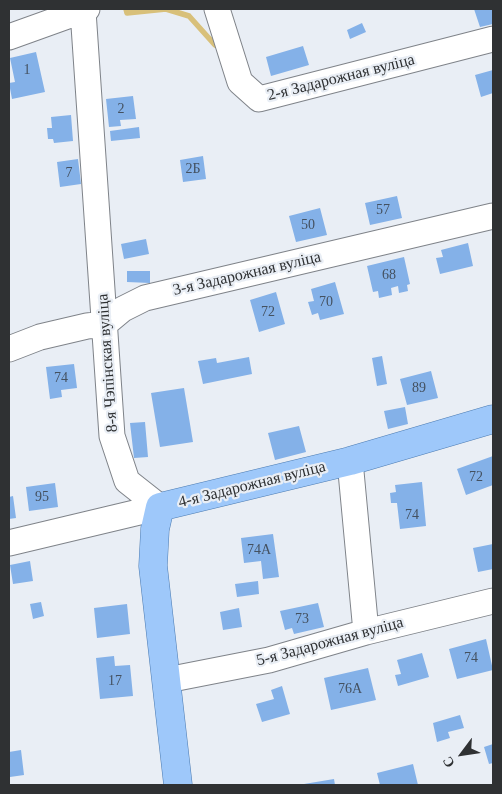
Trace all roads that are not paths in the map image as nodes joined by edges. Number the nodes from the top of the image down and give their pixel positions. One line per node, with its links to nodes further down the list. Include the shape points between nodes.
1 (217, 9): 4 (street, 2-я Задарожная вуліца, via 240,82 259,99)
2 (85, 10): 3 (street); 6 (street, 8-я Чэпінская вуліца)
3 (9, 37)
4 (493, 39)
5 (493, 216): 6 (street, 3-я Задарожная вуліца, via 145,298 123,309)
6 (105, 324): 7 (street, via 40,337); 10 (street, 8-я Чэпінская вуліца, via 112,436 127,482)
7 (9, 349)
8 (493, 419): 9 (main road, 4-я Задарожная вуліца)
9 (350, 461): 10 (main road, 4-я Задарожная вуліца); 13 (street)
10 (160, 507): 11 (street, 4-я Задарожная вуліца); 14 (main road, via 153,566)
11 (9, 543)
12 (493, 601): 13 (street, 5-я Задарожная вуліца)
13 (366, 632): 14 (street, 5-я Задарожная вуліца, via 269,660)
14 (167, 680): 15 (main road)
15 (178, 785)

